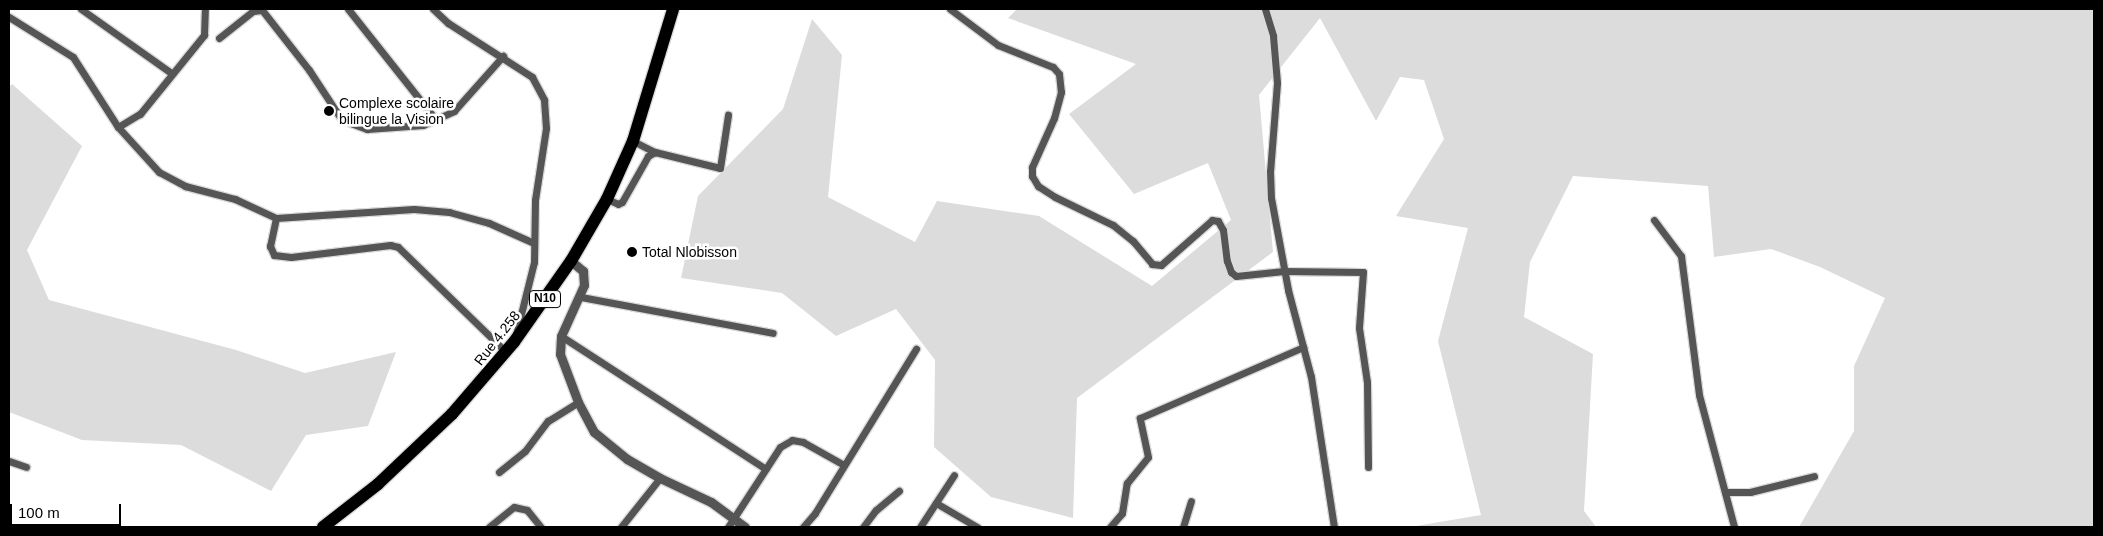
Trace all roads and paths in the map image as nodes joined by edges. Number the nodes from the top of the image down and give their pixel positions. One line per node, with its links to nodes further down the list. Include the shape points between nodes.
1 (80, 9): 11 (street)
2 (205, 9): 11 (street, via 204,35)
3 (348, 9): 13 (street)
4 (433, 9): 10 (street, via 448,23)
5 (673, 9): 15 (highway, Rue 4.258 / N10)
6 (950, 9): 22 (street, via 998,45 1053,67 1059,74 1061,92 1054,118 1032,167 1038,186 1113,225 1152,264 1162,265 1212,220 1218,221 1223,230 1231,272 1243,278)
7 (1265, 9): 22 (street, via 1273,36 1277,83 1271,198)
8 (9, 17): 14 (street, via 73,57)
9 (219, 38): 13 (street, via 253,11 262,10 309,70 342,120 356,127 376,129 423,125)
10 (503, 56): 13 (street, via 466,102); 20 (street, via 532,76 544,100 546,128 535,200)
11 (170, 74): 14 (street, via 140,114)
12 (728, 115): 16 (street, via 720,168)
13 (436, 120)
14 (118, 127): 18 (street, via 159,172 186,186 235,199)
15 (633, 141): 16 (street); 17 (highway, Rue 4.258 / N10)
16 (654, 152): 17 (street, via 648,156 622,202 618,204)
17 (607, 199): 21 (highway, Rue 4.258 / N10)
18 (276, 218): 20 (street, via 414,209 449,212 489,223); 29 (street, via 270,246 274,255 290,257 390,245 398,248)
19 (1654, 220): 41 (street, via 1681,256 1699,395)
20 (534, 243): 26 (street, via 533,272)
21 (571, 261): 23 (street, via 580,267 585,277); 26 (highway, Rue 4.258 / N10)
22 (1284, 271): 27 (street); 33 (street, via 1363,272 1359,328 1367,382)
23 (581, 296): 24 (street); 25 (street)
24 (773, 333)
25 (561, 336): 30 (street, via 562,362); 35 (street)
26 (514, 342): 29 (highway, Rue 4.258 / N10)
27 (1303, 347): 55 (street, via 1140,418 1148,457 1127,483 1122,513); 57 (street, via 1311,377)
28 (916, 349): 32 (street)
29 (506, 352): 45 (highway, Rue 4.258 / N10, via 418,448)
30 (578, 402): 36 (street, via 548,421 524,451); 39 (street, via 601,440)
31 (9, 460): 34 (street)
32 (844, 465): 35 (street, via 803,442 792,440 780,447); 51 (street)
33 (1368, 466)
34 (26, 467)
35 (766, 469): 44 (street)
36 (499, 472)
37 (954, 475): 43 (street)
38 (1814, 476): 41 (street, via 1750,492)
39 (660, 478): 44 (street, via 699,496); 48 (street)
40 (899, 491): 52 (street, via 876,510)
41 (1725, 492): 58 (street)
42 (1191, 501): 56 (street)
43 (936, 503): 53 (street); 54 (street)
44 (736, 519): 49 (street); 50 (street)
45 (322, 527)
46 (489, 527): 47 (street, via 510,509 518,507 527,510)
47 (541, 527)
48 (621, 527)
49 (728, 527)
50 (745, 527)
51 (803, 527)
52 (863, 527)
53 (920, 527)
54 (977, 527)
55 (1110, 527)
56 (1183, 527)
57 (1334, 527)
58 (1734, 527)

